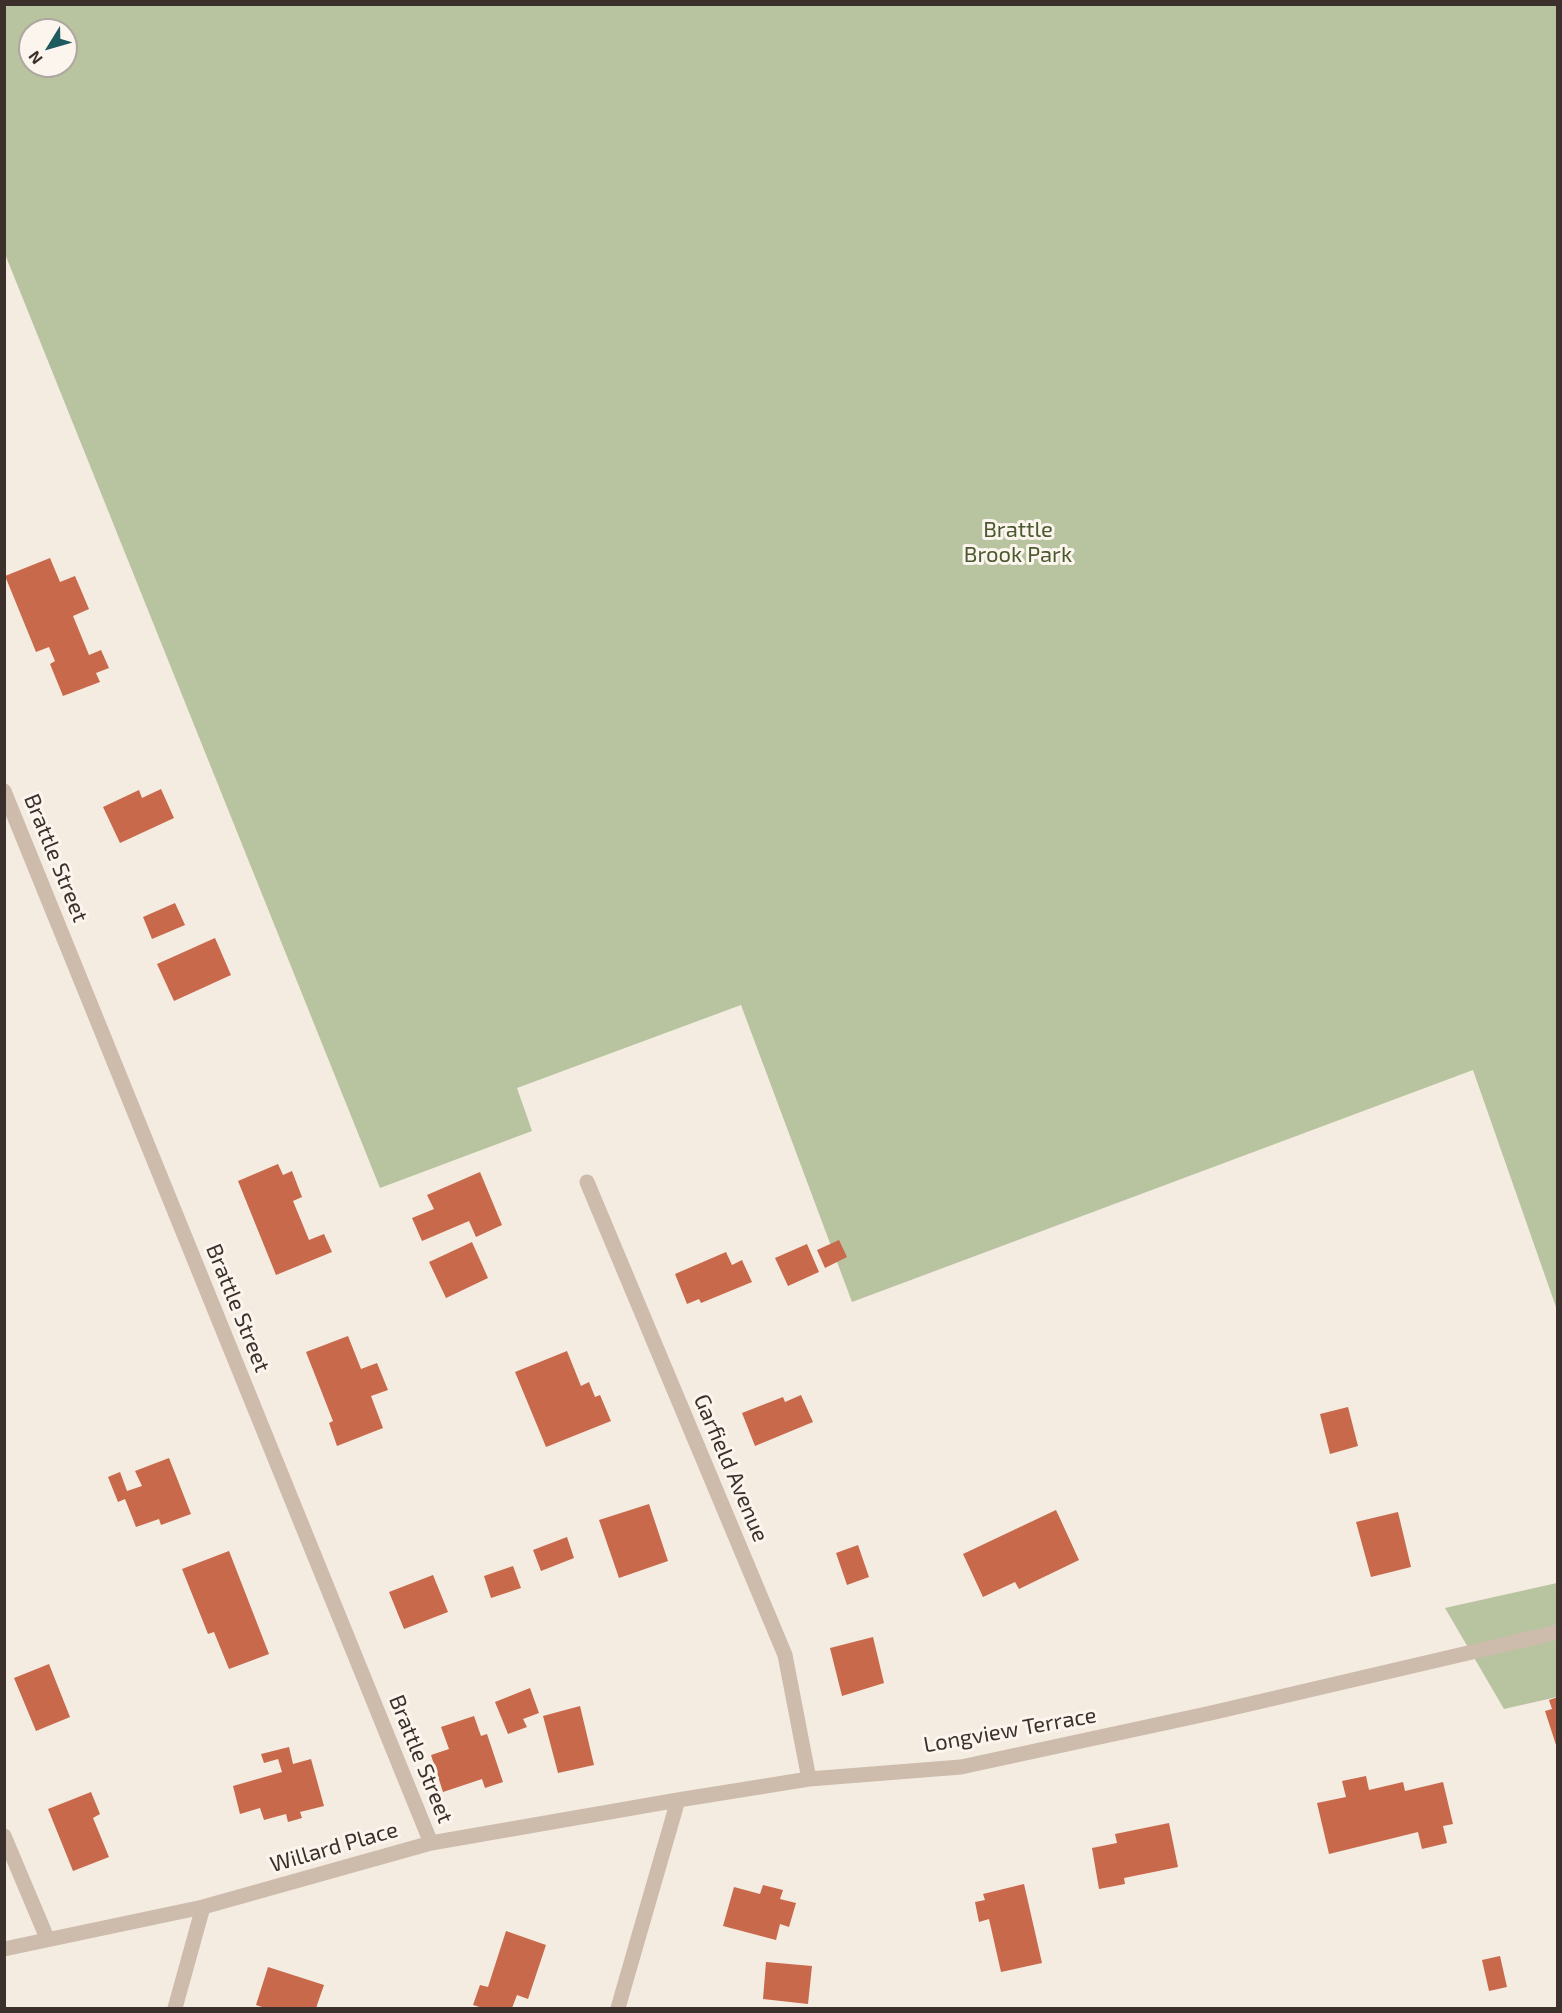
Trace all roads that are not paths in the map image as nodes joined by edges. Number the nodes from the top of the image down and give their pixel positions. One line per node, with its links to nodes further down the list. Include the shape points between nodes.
1 (4, 790): 7 (street, Brattle Street)
2 (587, 1182): 4 (street, Garfield Avenue, via 785,1655)
3 (1557, 1632): 4 (street, Longview Terrace, via 961,1767)
4 (809, 1779): 5 (street, Longview Terrace)
5 (678, 1800): 7 (street, Willard Place); 12 (street)
6 (4, 1836): 9 (street)
7 (431, 1843): 8 (street, Willard Place)
8 (203, 1907): 9 (street, Willard Place); 11 (street)
9 (47, 1938): 10 (street, Willard Place)
10 (4, 1949)
11 (175, 2008)
12 (618, 2008)

